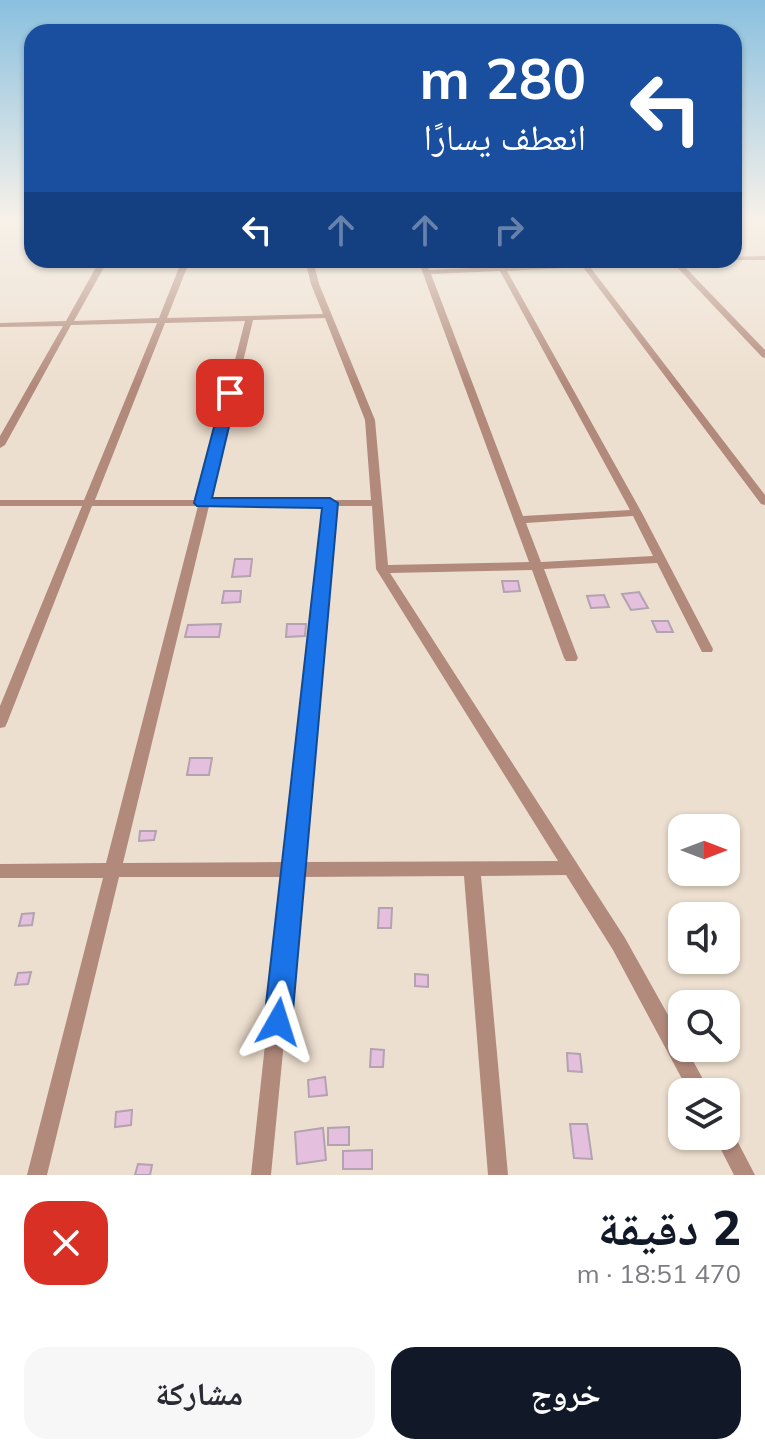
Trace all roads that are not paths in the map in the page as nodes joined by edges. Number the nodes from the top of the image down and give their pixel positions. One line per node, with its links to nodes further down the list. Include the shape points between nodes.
1 (96, 275): 12 (street)
2 (180, 275): 10 (street)
3 (314, 275): 8 (street)
4 (428, 275): 22 (street)
5 (505, 275): 21 (street)
6 (592, 275): 15 (street)
7 (688, 275): 13 (street)
8 (328, 316): 9 (street); 20 (street, via 370,420)
9 (250, 318): 10 (street); 18 (street)
10 (160, 322): 12 (street); 17 (street)
11 (0, 325): 12 (street)
12 (69, 325): 14 (street)
13 (765, 355)
14 (0, 445)
15 (765, 502)
16 (0, 503): 17 (street)
17 (88, 503): 18 (street); 28 (street)
18 (202, 503): 19 (street); 32 (street)
19 (330, 503): 20 (street); 30 (street)
20 (376, 503): 25 (street)
21 (637, 513): 22 (street); 23 (street)
22 (518, 520): 24 (street)
23 (661, 559): 24 (street); 26 (street)
24 (536, 566): 25 (street); 27 (street)
25 (382, 569): 29 (street)
26 (707, 649)
27 (571, 658)
28 (0, 723)
29 (570, 868): 31 (street); 34 (street, via 619,944)
30 (294, 869): 31 (street); 32 (street); 37 (street)
31 (472, 869): 38 (street)
32 (112, 870): 33 (street); 36 (street)
33 (0, 871)
34 (692, 1078)
35 (732, 1150): 39 (street)
36 (37, 1175)
37 (261, 1175)
38 (498, 1175)
39 (745, 1175)

